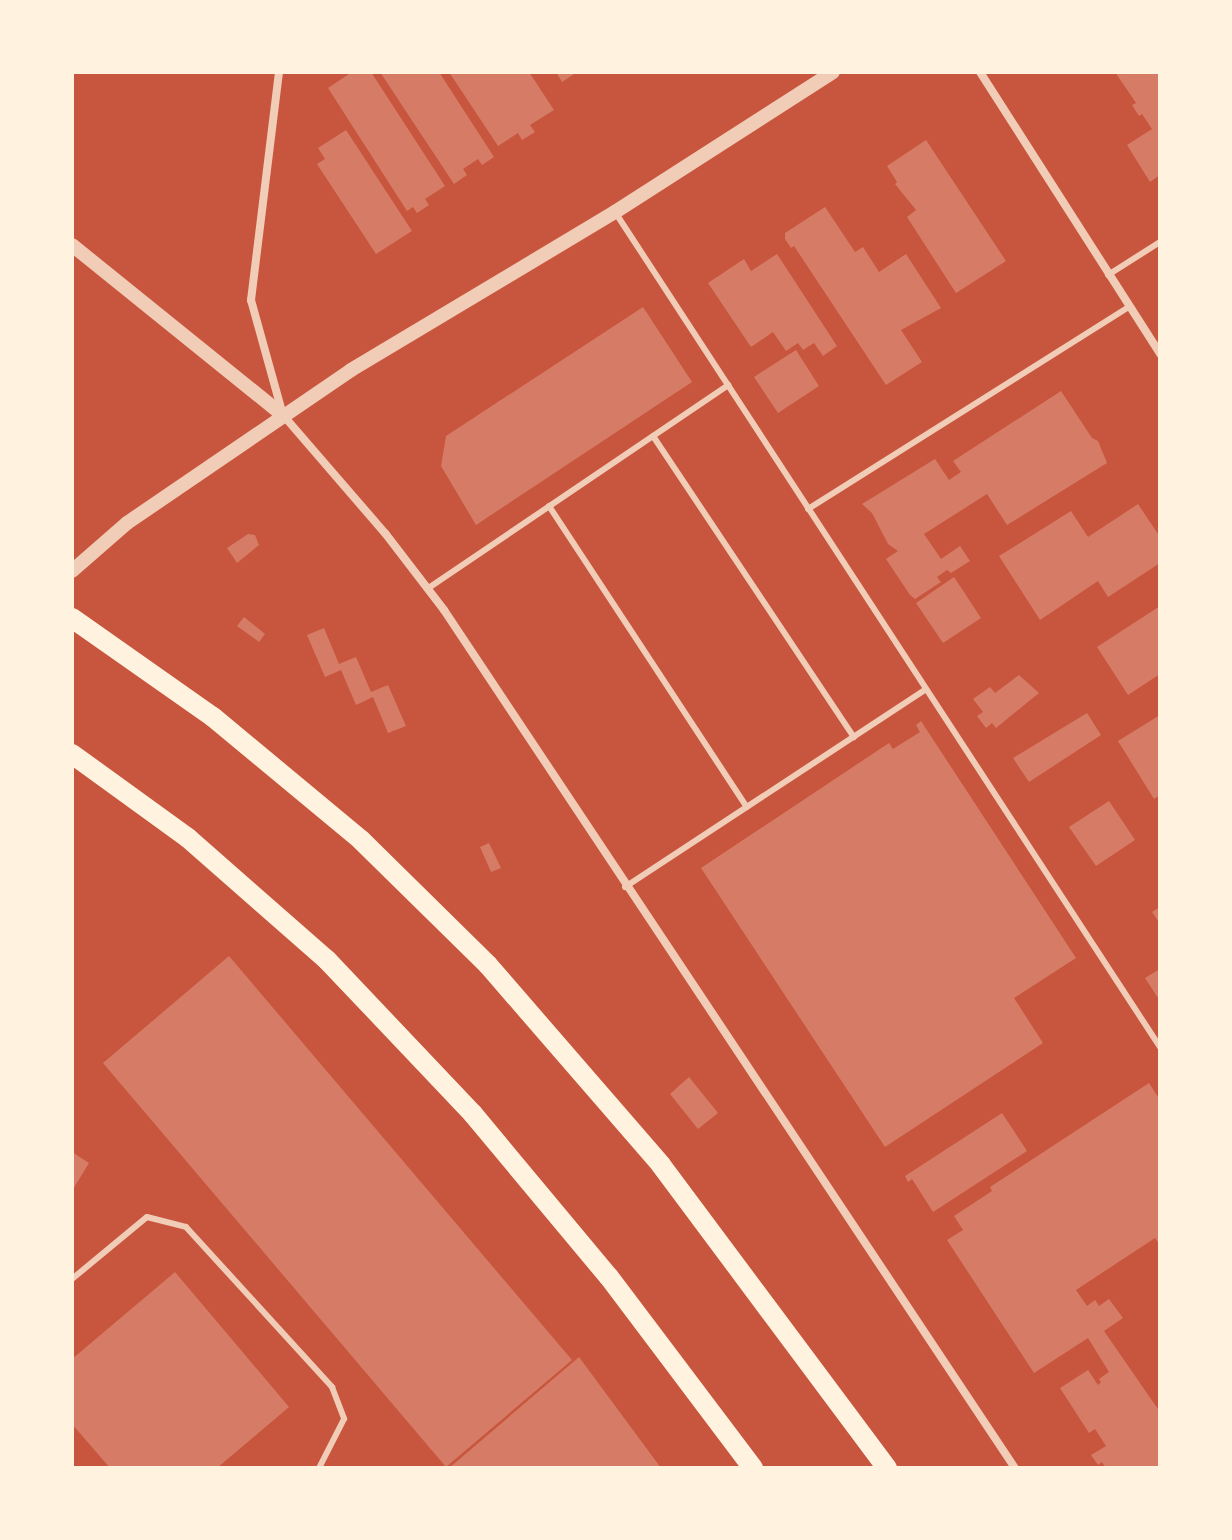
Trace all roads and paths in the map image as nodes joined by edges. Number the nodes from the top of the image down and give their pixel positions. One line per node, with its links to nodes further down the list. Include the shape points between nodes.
1 (279, 72): 11 (street, via 251,300)
2 (833, 72): 4 (street)
3 (980, 72): 7 (street)
4 (615, 212): 10 (lane); 11 (street)
5 (1160, 242): 7 (lane)
6 (72, 245): 11 (street)
7 (1108, 275): 8 (street)
8 (1129, 307): 9 (street); 14 (lane)
9 (1160, 354)
10 (728, 385): 12 (lane); 14 (lane)
11 (283, 415): 15 (street, via 127,523); 16 (street)
12 (653, 436): 13 (lane); 19 (lane)
13 (549, 506): 16 (lane); 21 (lane)
14 (808, 509): 18 (lane)
15 (72, 571)
16 (427, 589): 22 (street)
17 (72, 618): 27 (main road, via 213,717 336,819 488,965 661,1165)
18 (926, 689): 19 (lane); 23 (lane)
19 (854, 737): 21 (lane)
20 (72, 754): 26 (main road, via 188,838 327,960 473,1114 609,1277)
21 (747, 807): 22 (lane)
22 (625, 887): 28 (street)
23 (1160, 1047)
24 (72, 1279): 25 (lane, via 147,1217 186,1227 332,1387 344,1419)
25 (319, 1468)
26 (753, 1468)
27 (887, 1468)
28 (1015, 1468)

